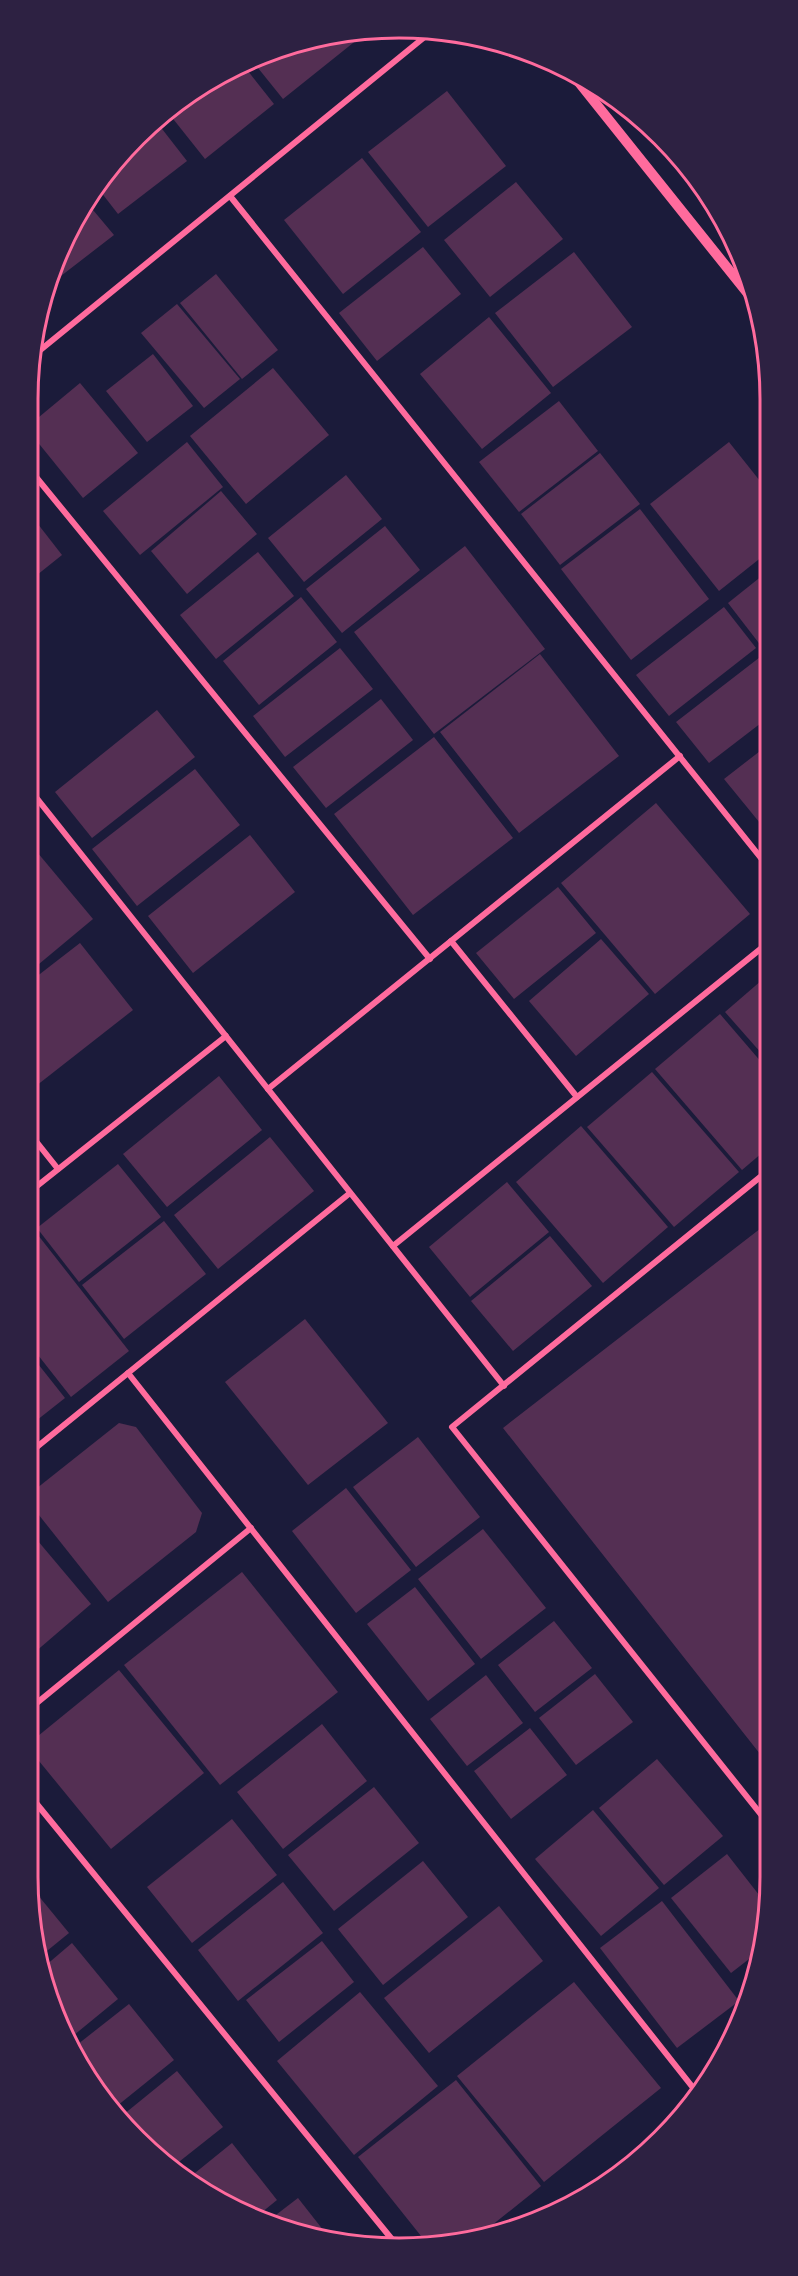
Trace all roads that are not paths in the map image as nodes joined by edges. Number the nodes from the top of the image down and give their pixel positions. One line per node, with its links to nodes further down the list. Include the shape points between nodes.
1 (423, 38): 3 (street)
2 (583, 88): 4 (street)
3 (230, 196): 5 (street); 7 (street)
4 (742, 286)
5 (41, 349)
6 (38, 479): 12 (street)
7 (680, 756): 9 (street); 10 (street)
8 (38, 800): 13 (street)
9 (760, 857)
10 (451, 941): 12 (street); 15 (street)
11 (760, 949): 15 (street)
12 (430, 959): 14 (street)
13 (226, 1036): 14 (street); 17 (street)
14 (268, 1089): 20 (street)
15 (577, 1097): 21 (street)
16 (38, 1144): 17 (street)
17 (58, 1169): 19 (street)
18 (760, 1177): 23 (street)
19 (38, 1185)
20 (350, 1193): 21 (street); 22 (street)
21 (393, 1246): 23 (street)
22 (129, 1373): 24 (street); 25 (street)
23 (504, 1386): 28 (street, via 452,1427)
24 (38, 1446)
25 (250, 1528): 26 (street); 29 (street)
26 (38, 1702)
27 (38, 1805): 30 (street)
28 (760, 1813)
29 (693, 2088)
30 (391, 2238)

